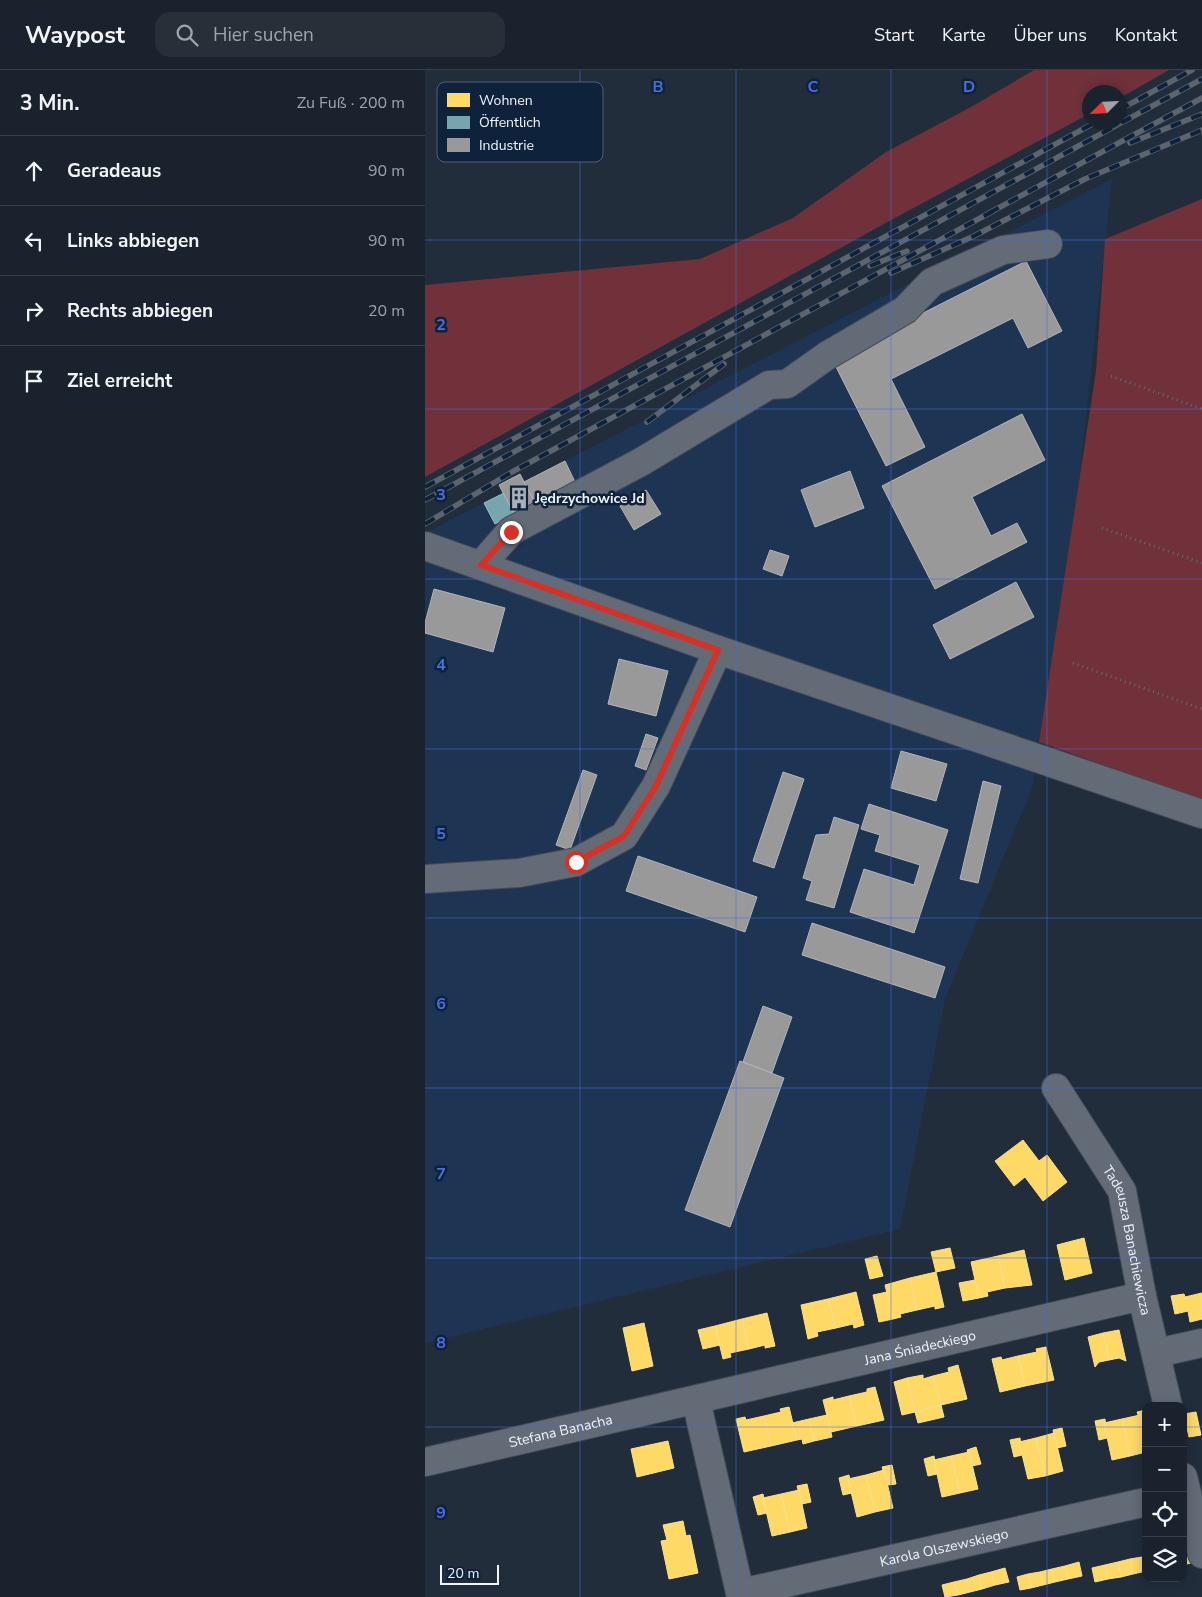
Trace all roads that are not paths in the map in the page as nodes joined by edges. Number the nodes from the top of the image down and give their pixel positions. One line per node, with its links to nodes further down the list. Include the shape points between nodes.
1 (1048, 244): 3 (street, via 1003,250 932,282 905,310 787,384 769,385 641,462 511,532)
2 (425, 546): 3 (street)
3 (481, 565): 4 (street)
4 (718, 650): 5 (street); 6 (street, via 656,786 624,836 576,862 519,873)
5 (1202, 814)
6 (425, 879)
7 (1056, 1088): 8 (street, Tadeusza Banachiewicza, via 1122,1191)
8 (1143, 1296): 10 (street, Tadeusza Banachiewicza); 11 (street, Jana Śniadeckiego)
9 (1202, 1343): 10 (street)
10 (1157, 1353): 12 (street, Tadeusza Banachiewicza)
11 (696, 1400): 13 (street, Stefana Banacha); 17 (street)
12 (1167, 1402)
13 (425, 1462)
14 (1185, 1492): 16 (street)
15 (1142, 1503): 17 (street, Karola Olszewskiego)
16 (1202, 1554)
17 (741, 1595)

